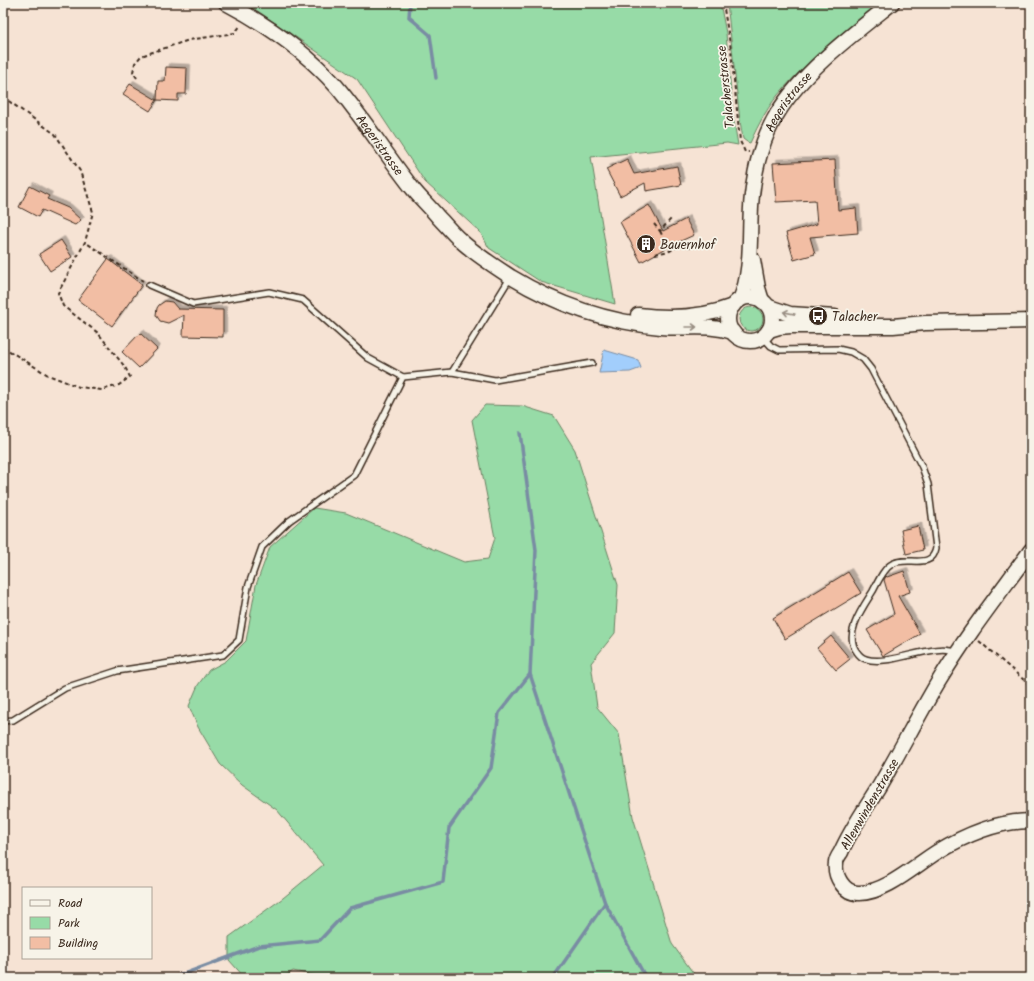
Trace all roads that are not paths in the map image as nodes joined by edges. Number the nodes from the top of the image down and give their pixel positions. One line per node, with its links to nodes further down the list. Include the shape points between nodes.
1 (892, 3): 3 (main road, Aegeristrasse, via 821,62 776,115 761,152 752,195)
2 (223, 6): 4 (main road, Aegeristrasse, via 248,16 308,58 336,86 413,189 459,240)
3 (750, 238): 7 (main road, Aegeristrasse, via 744,290); 8 (main road, Aegeristrasse, via 757,282)
4 (510, 276): 6 (main road, Aegeristrasse); 14 (lane)
5 (149, 285): 15 (lane, via 193,304 269,292 303,300 368,358)
6 (533, 289): 7 (main road, Aegeristrasse, via 596,308 652,316 712,314); 12 (main road, Aegeristrasse, one-way to 12, via 571,306 620,321 665,327 717,328)
7 (736, 303): 8 (main road, Aegeristrasse, via 749,297 758,298); 12 (main road, Aegeristrasse, via 730,310 729,320)
8 (766, 304): 10 (main road, Aegeristrasse, one-way to 8, via 790,314); 11 (main road, Aegeristrasse, via 772,318)
9 (1031, 321): 10 (main road, Aegeristrasse)
10 (925, 323): 11 (main road, Aegeristrasse, via 894,326 791,326 779,327)
11 (767, 336): 12 (main road, Aegeristrasse, via 757,340); 17 (lane, via 774,348 779,350 838,349 851,352 863,359 871,369 901,426 928,484 935,554 925,561 899,561 885,571 857,617 852,638 853,646 863,658 871,661 946,649)
12 (733, 337)
13 (592, 363): 14 (lane, via 495,380)
14 (452, 372): 15 (lane)
15 (402, 378): 18 (lane, via 354,475 289,521 262,547 248,587 239,640 223,655 118,671 66,688 13,720)
16 (1031, 550): 17 (main road, Allenwindenstrasse)
17 (957, 653): 19 (main road, Allenwindenstrasse, via 844,844 836,863 837,876 848,891 866,893 903,875 938,851 966,837 990,827)
18 (3, 721)
19 (1031, 821)

